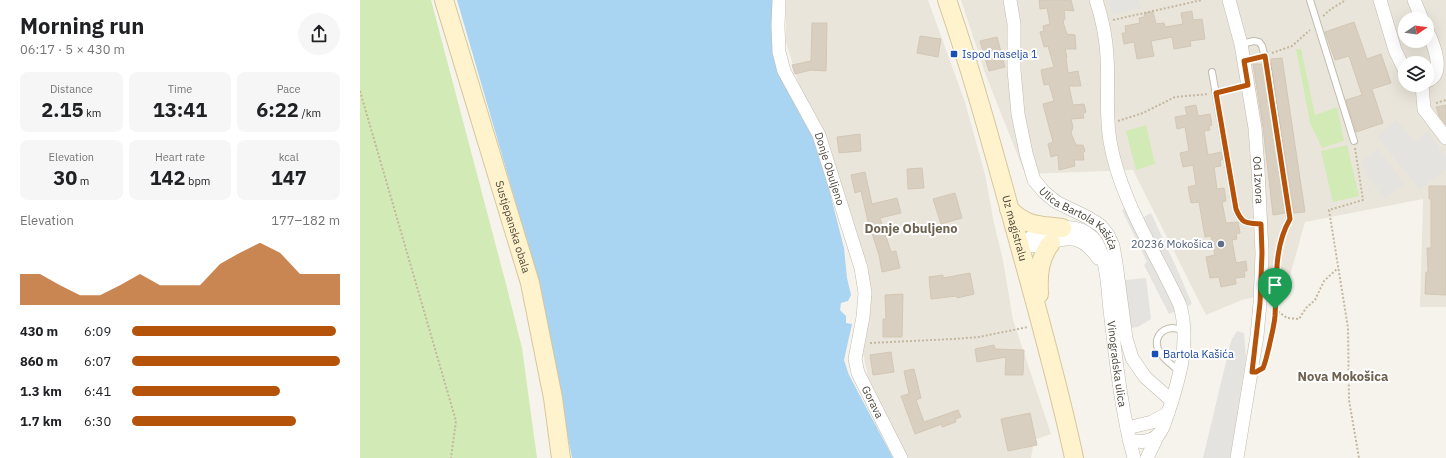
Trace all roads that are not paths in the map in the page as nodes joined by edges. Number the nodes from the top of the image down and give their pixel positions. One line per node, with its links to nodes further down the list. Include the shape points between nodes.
1 (444, 0): 34 (main road, Sustjepanska obala, via 530,283 553,398)
2 (779, 0): 29 (street, Donje Obuljeno, via 779,52 784,71 819,135 861,268 865,293)
3 (947, 0): 20 (main road, Uz magistralu)
4 (1010, 0): 31 (street, Ulica Bartola Kašića, via 1014,24 1014,70 1018,114 1034,180 1056,202 1086,216 1101,226 1108,235 1113,246 1126,338 1132,358)
5 (1096, 0): 28 (street, via 1103,23 1107,56 1108,124 1116,171 1127,199 1180,305)
6 (1228, 0): 12 (street, Od Izvora)
7 (1310, 0): 19 (lane)
8 (1380, 0): 14 (street)
9 (1414, 0): 10 (street)
10 (1419, 12)
11 (1434, 39): 13 (street)
12 (1241, 44): 21 (lane, via 1259,42 1265,56); 22 (street, Od Izvora, via 1255,128)
13 (1442, 49): 16 (street, via 1439,69)
14 (1398, 56)
15 (1212, 72): 22 (lane, via 1236,209 1240,218 1247,223)
16 (1434, 78)
17 (1423, 92): 18 (street, via 1424,109)
18 (1446, 138)
19 (1354, 141)
20 (1010, 209): 23 (main road, via 1030,224); 25 (main road, Uz magistralu)
21 (1290, 219)
22 (1261, 224): 39 (street, Od Izvora, via 1260,303 1252,372)
23 (1062, 228): 25 (street, Vinogradska ulica, via 1032,236); 26 (street, Vinogradska ulica, via 1082,230 1093,238)
24 (1051, 243): 25 (street, Vinogradska ulica); 26 (street, Vinogradska ulica, via 1069,238 1079,240 1093,251); 27 (main road, via 1041,260 1039,272)
25 (1019, 245): 27 (main road, Uz magistralu)
26 (1105, 268): 32 (street, Vinogradska ulica)
27 (1037, 328): 36 (main road, Uz magistralu, via 1058,386)
28 (1184, 331): 30 (street, via 1185,344); 30 (lane, via 1169,328 1156,339 1159,352)
29 (858, 343): 35 (street, Gorava, via 855,359 858,373)
30 (1180, 372): 31 (street)
31 (1170, 407): 32 (street, via 1152,422); 33 (street)
32 (1128, 434): 33 (street, via 1145,442); 37 (street, Vinogradska ulica)
33 (1158, 435): 38 (street)
34 (560, 458)
35 (901, 458)
36 (1074, 458)
37 (1134, 458)
38 (1147, 458)
39 (1237, 458)

